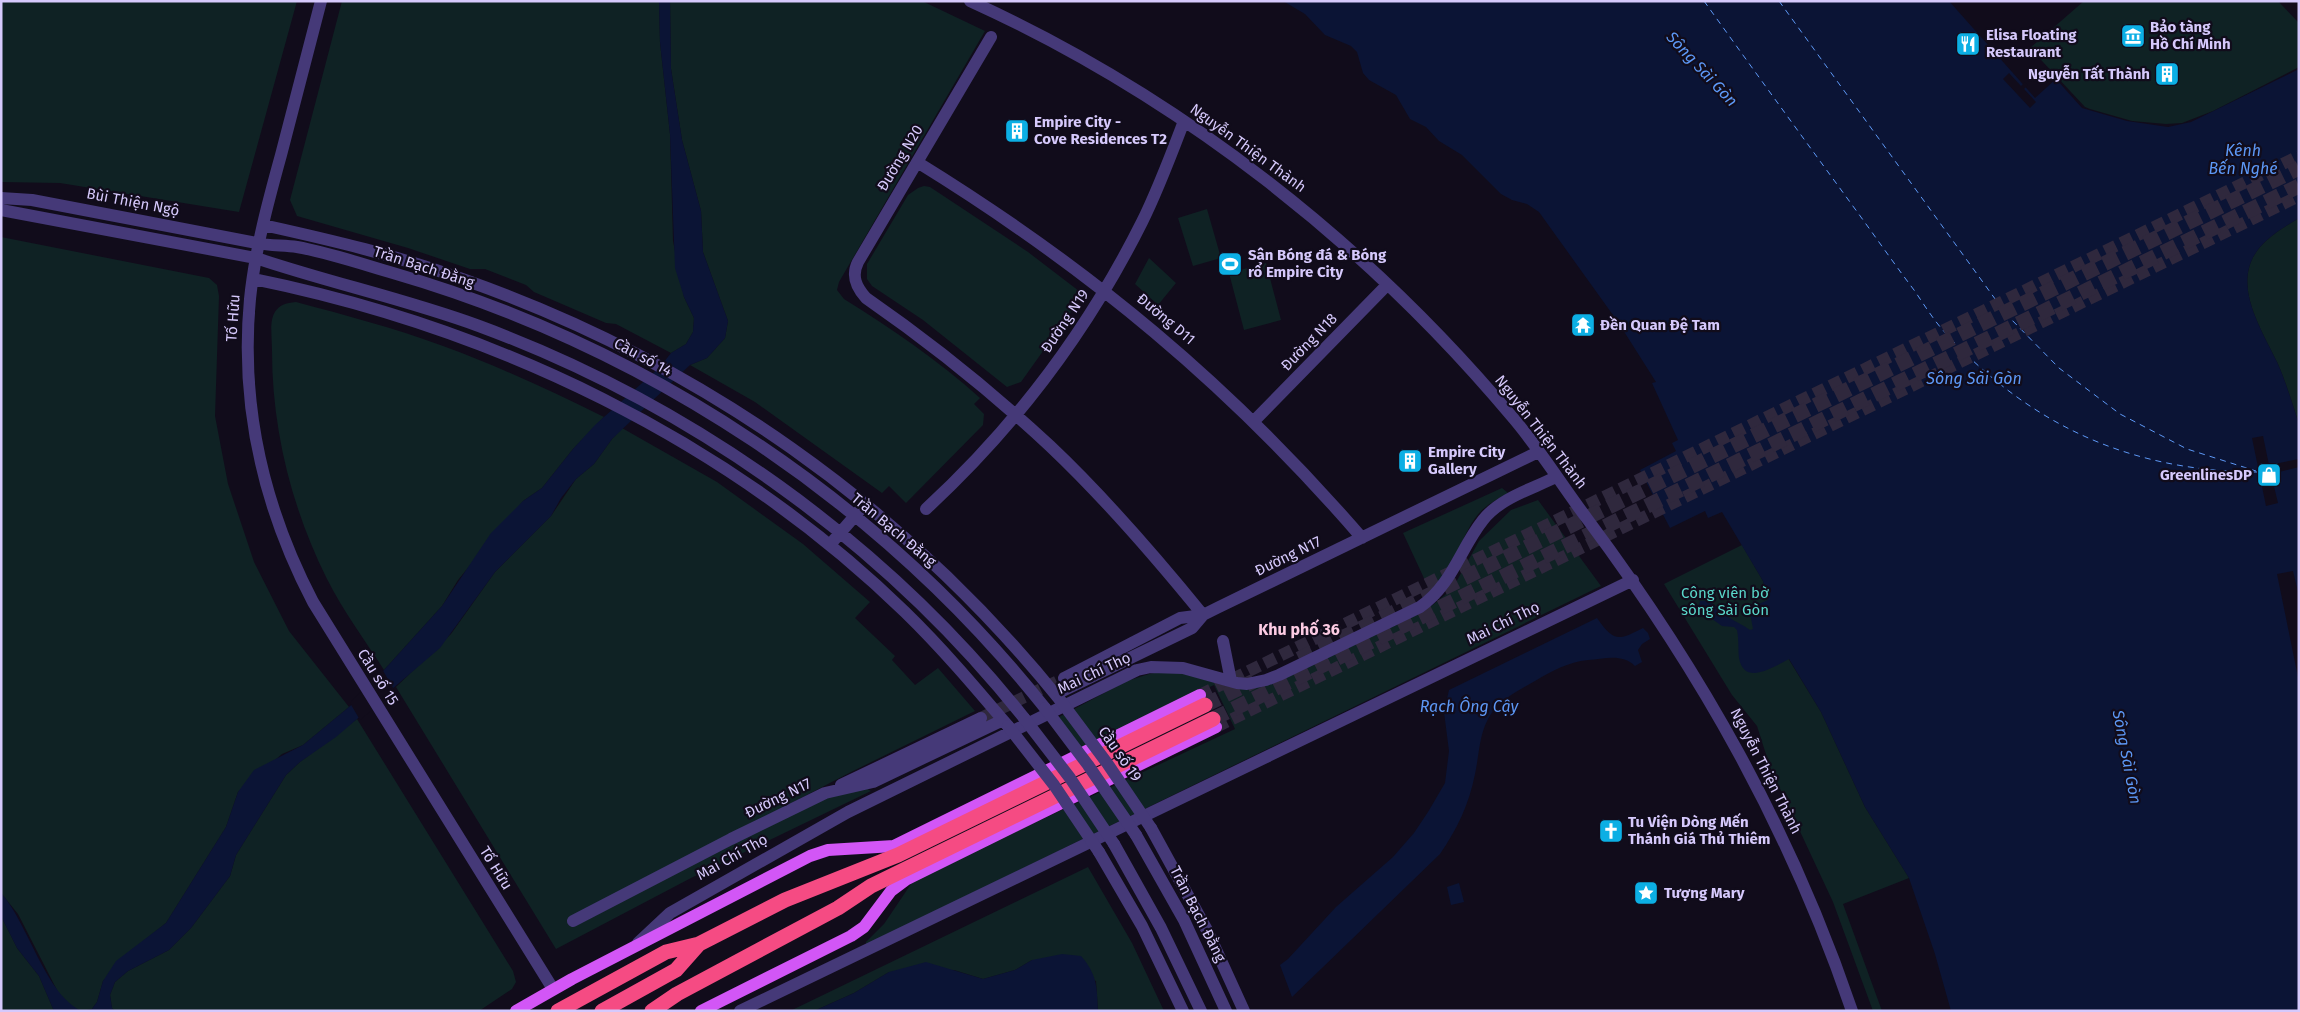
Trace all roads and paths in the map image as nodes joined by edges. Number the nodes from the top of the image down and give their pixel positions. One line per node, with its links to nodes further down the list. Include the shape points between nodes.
1 (321, 1): 8 (street, Tố Hữu)
2 (970, 1): 4 (street, Nguyễn Thiện Thành, via 1084,60)
3 (991, 36): 5 (street, Đường N20)
4 (1184, 121): 12 (street, Nguyễn Thiện Thành, via 1297,204); 13 (street, Đường N19, via 1142,222)
5 (917, 162): 13 (street, Đường D11, via 1038,240); 21 (street, Đường N20, via 855,269 856,285 866,298 934,347)
6 (1, 198): 9 (street, Bùi Thiện Ngộ, via 32,200)
7 (1, 210): 10 (street, Bùi Thiện Ngộ)
8 (263, 225): 9 (street, Tố Hữu); 14 (street, Cầu số 14, via 388,255)
9 (259, 244): 10 (street, Tố Hữu); 15 (street, Trần Bạch Đằng, via 297,247 410,278)
10 (256, 258): 11 (street, Tố Hữu); 16 (street, via 397,298)
11 (253, 279): 18 (street, via 387,312); 36 (street, Tố Hữu, via 248,380 259,459 286,547)
12 (1387, 284): 23 (street, Đường N18); 25 (street, Nguyễn Thiện Thành, via 1486,388)
13 (1105, 290): 21 (street, Đường N19, via 1063,354); 23 (street, Đường D11)
14 (495, 291): 15 (street); 20 (street, Cầu số 14, via 582,326)
15 (489, 305): 17 (street, Trần Bạch Đằng)
16 (481, 326): 18 (street); 24 (street, via 622,389)
17 (574, 340): 19 (street, Cầu số 14)
18 (475, 342): 26 (street, via 555,376)
19 (696, 405): 22 (street, Trần Bạch Đằng)
20 (730, 407): 22 (street); 28 (street, Cầu số 14)
21 (1016, 415): 29 (street, Đường N19, via 984,452); 35 (street, via 1057,452 1120,518)
22 (721, 421): 24 (street); 30 (street, Trần Bạch Đằng, via 810,481)
23 (1254, 421): 32 (street, Đường D11)
24 (709, 440): 26 (street); 31 (street)
25 (1538, 452): 27 (street, Nguyễn Thiện Thành); 32 (street, Đường N17)
26 (701, 454): 33 (street)
27 (1556, 477): 34 (street, Nguyễn Thiện Thành); 39 (street, Mai Chí Thọ, via 1500,504 1489,514 1440,591 1420,607 1266,680 1247,684)
28 (866, 503): 30 (street); 40 (street, Cầu số 19, via 978,607)
29 (926, 508)
30 (855, 516): 31 (street); 48 (street, Trần Bạch Đằng, bridge, via 934,586 993,646 1088,765)
31 (840, 534): 33 (street); 49 (street, bridge, via 973,659 1070,778)
32 (1362, 538): 35 (street, Đường N17)
33 (830, 546): 43 (street, via 904,612 969,679)
34 (1633, 580): 60 (street, Mai Chí Thọ); 65 (street, Nguyễn Thiện Thành, via 1716,709 1764,799 1807,891)
35 (1203, 615): 38 (street, via 1180,618); 40 (street, Đường N17, via 1192,628)
36 (329, 630): 45 (street, Cầu số 15)
37 (1223, 641): 39 (street)
38 (1064, 678)
39 (1231, 681): 53 (street, Mai Chí Thọ, via 1183,668 1151,666 1137,670 841,816 670,913)
40 (1058, 697): 47 (street, Cầu số 19, bridge)
41 (1203, 700): 52 (highway, Mai Chí Thọ, via 898,855 785,900); 53 (main road, Mai Chí Thọ, via 894,846 828,850 810,856)
42 (981, 718): 46 (street)
43 (1006, 723): 46 (street, Đường N17, via 873,782); 50 (street, bridge, via 1054,784)
44 (1214, 723): 58 (highway, via 871,886 838,908 677,994); 59 (main road, via 907,879 891,891 858,932)
45 (399, 742): 54 (street, Tố Hữu)
46 (825, 793): 51 (street, Đường N17)
47 (1161, 845): 48 (street); 64 (street, Cầu số 19, via 1205,925)
48 (1146, 852): 63 (street, Trần Bạch Đằng, via 1196,944)
49 (1125, 862): 50 (street); 62 (street)
50 (1110, 870): 61 (street, via 1142,926)
51 (573, 921)
52 (699, 944): 55 (highway, Mai Chí Thọ, via 666,952); 57 (highway, via 676,970)
53 (632, 947): 54 (main road, Mai Chí Thọ)
54 (553, 990): 55 (main road, Tố Hữu); 56 (main road, Mai Chí Thọ)
55 (562, 1010)
56 (516, 1011)
57 (602, 1011)
58 (652, 1011)
59 (701, 1011)
60 (740, 1011)
61 (1183, 1011)
62 (1201, 1011)
63 (1226, 1011)
64 (1244, 1011)
65 (1852, 1011)

